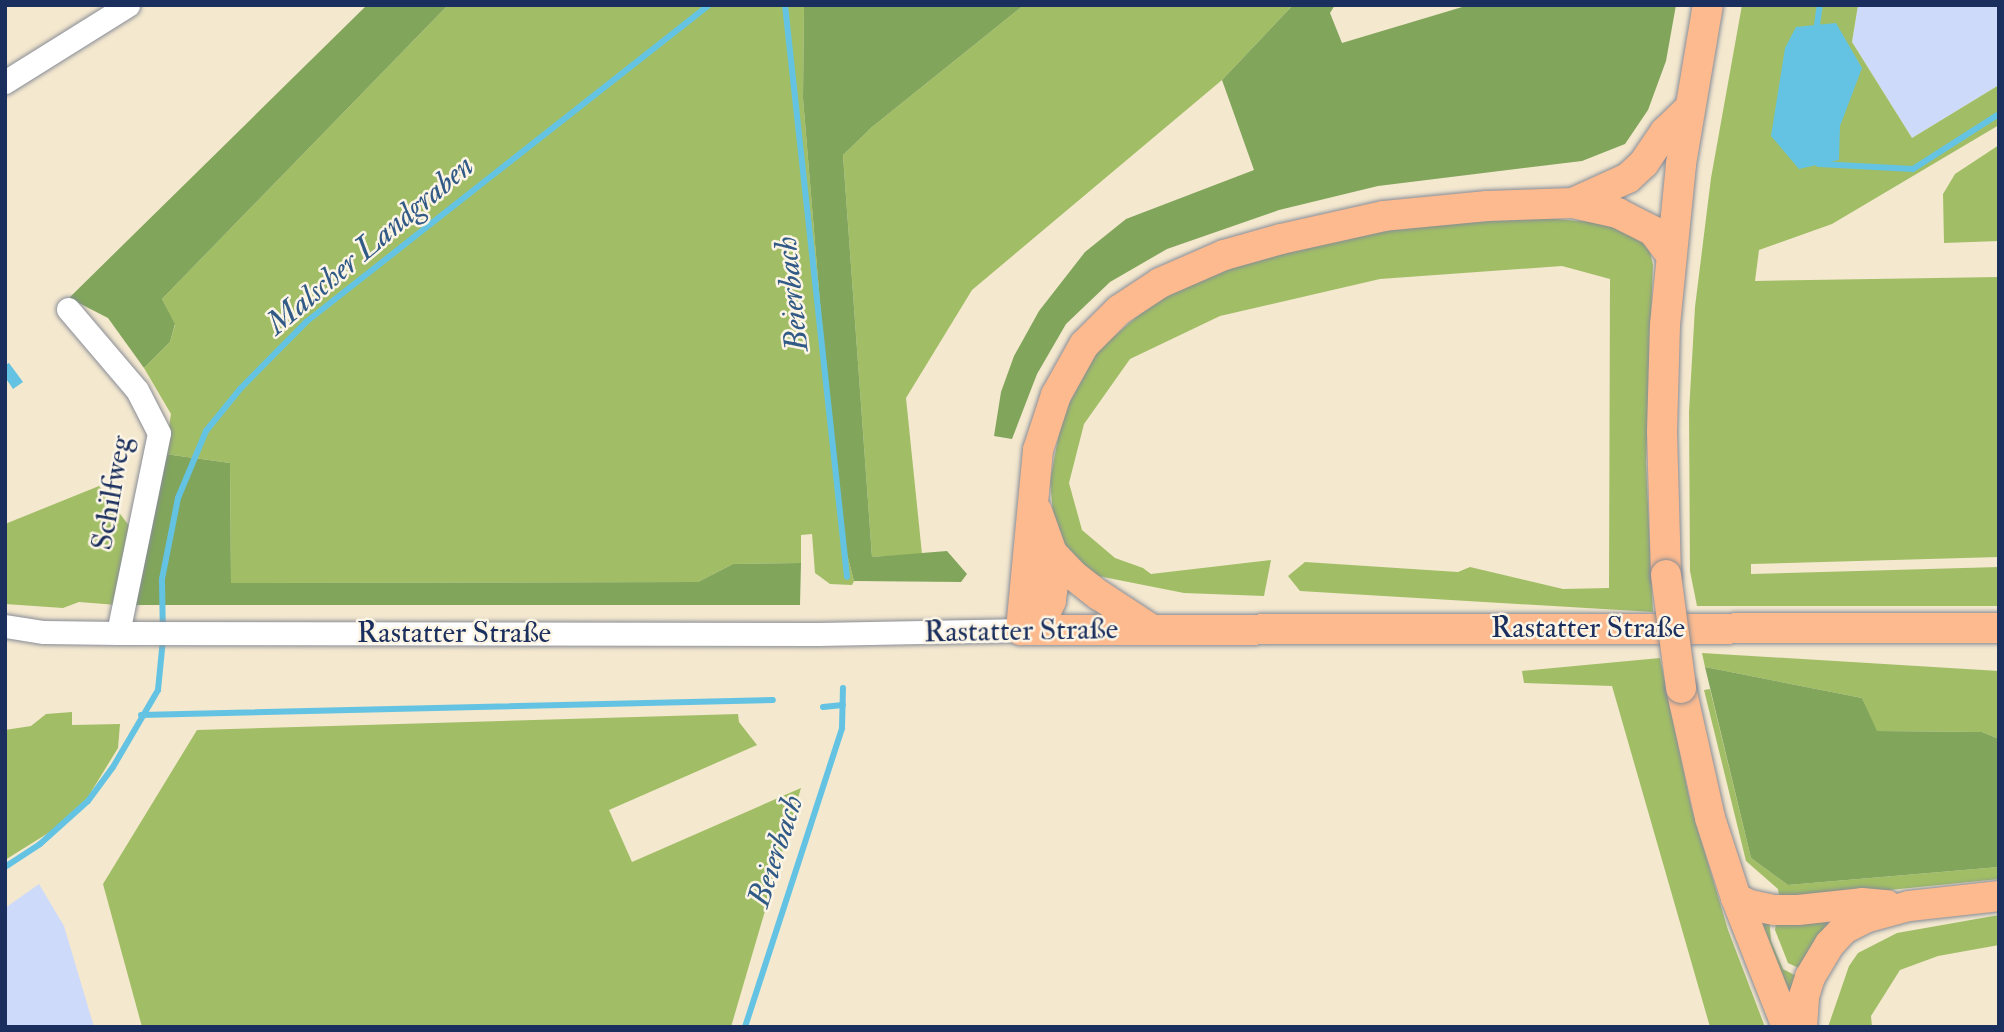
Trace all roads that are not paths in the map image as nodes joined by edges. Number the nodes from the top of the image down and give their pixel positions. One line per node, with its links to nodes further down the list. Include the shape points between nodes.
1 (128, 5): 3 (street)
2 (1708, 5): 4 (main road)
3 (5, 82)
4 (1688, 110): 5 (main road, via 1628,178); 6 (main road)
5 (1573, 203): 6 (main road, via 1631,219 1653,231); 8 (main road, via 1384,216 1223,255 1160,283 1119,310 1078,355 1056,394 1038,450)
6 (1671, 255): 18 (main road, bridge, via 1662,432 1666,575 1681,688 1710,818)
7 (68, 309): 15 (street, Schilfweg, via 137,390 159,433)
8 (1034, 504): 9 (main road); 13 (main road)
9 (1052, 552): 12 (main road, via 1090,589); 13 (main road, via 1051,601)
10 (5, 626): 14 (street, Rastatter Straße)
11 (1999, 628): 12 (main road, Rastatter Straße)
12 (1151, 629): 13 (main road, Rastatter Straße)
13 (1029, 630): 15 (street, Rastatter Straße)
14 (44, 632): 15 (street, Rastatter Straße); 16 (street, Rastatter Straße)
15 (118, 633)
16 (5, 643)
17 (1999, 896): 19 (main road)
18 (1736, 898): 19 (main road, via 1774,909 1862,903); 20 (main road)
19 (1909, 906): 21 (main road, via 1868,917 1844,929 1830,944 1810,977)
20 (1787, 1027)
21 (1802, 1027)

